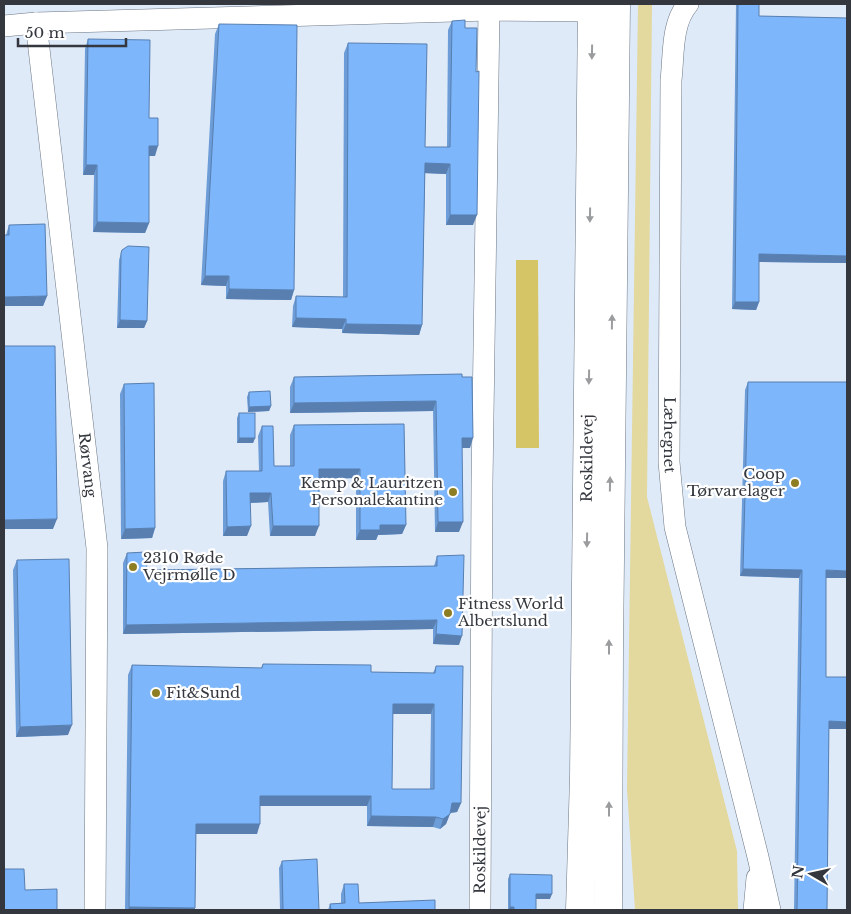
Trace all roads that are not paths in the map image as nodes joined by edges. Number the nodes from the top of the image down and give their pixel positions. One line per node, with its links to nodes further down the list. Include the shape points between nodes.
1 (688, 4): 7 (street, Læhegnet, via 675,35 671,80 669,462 674,527)
2 (600, 6): 3 (street); 6 (main road, Roskildevej, one-way to 6); 12 (main road, Roskildevej, one-way to 2, via 609,652)
3 (489, 10): 4 (street); 9 (street, Roskildevej)
4 (36, 23): 5 (street); 8 (street, Rørvang, via 97,548)
5 (4, 26)
6 (583, 815): 10 (main road, Roskildevej); 11 (main road, via 594,845)
7 (758, 857): 13 (street, Læhegnet); 14 (street, Læhegnet)
8 (95, 910)
9 (480, 910)
10 (580, 910)
11 (594, 910)
12 (608, 910)
13 (754, 910)
14 (770, 910)

